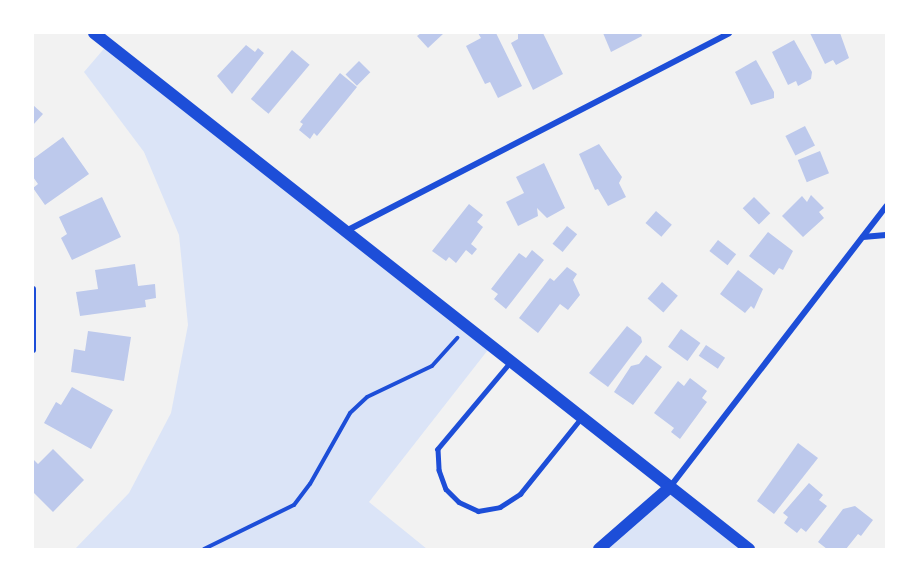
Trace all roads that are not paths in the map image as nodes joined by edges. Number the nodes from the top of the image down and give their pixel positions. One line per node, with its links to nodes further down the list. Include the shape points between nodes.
1 (94, 33): 4 (main road)
2 (729, 33): 4 (street)
3 (886, 207): 6 (street)
4 (346, 231): 9 (main road)
5 (886, 235): 6 (street)
6 (862, 237): 11 (street)
7 (33, 289): 8 (street)
8 (33, 351)
9 (511, 362): 10 (main road); 10 (lane, via 438,449 439,470 446,489 459,502 478,511 500,507 520,494)
10 (582, 417): 11 (main road)
11 (670, 487): 12 (main road); 13 (main road)
12 (599, 549)
13 (749, 549)

